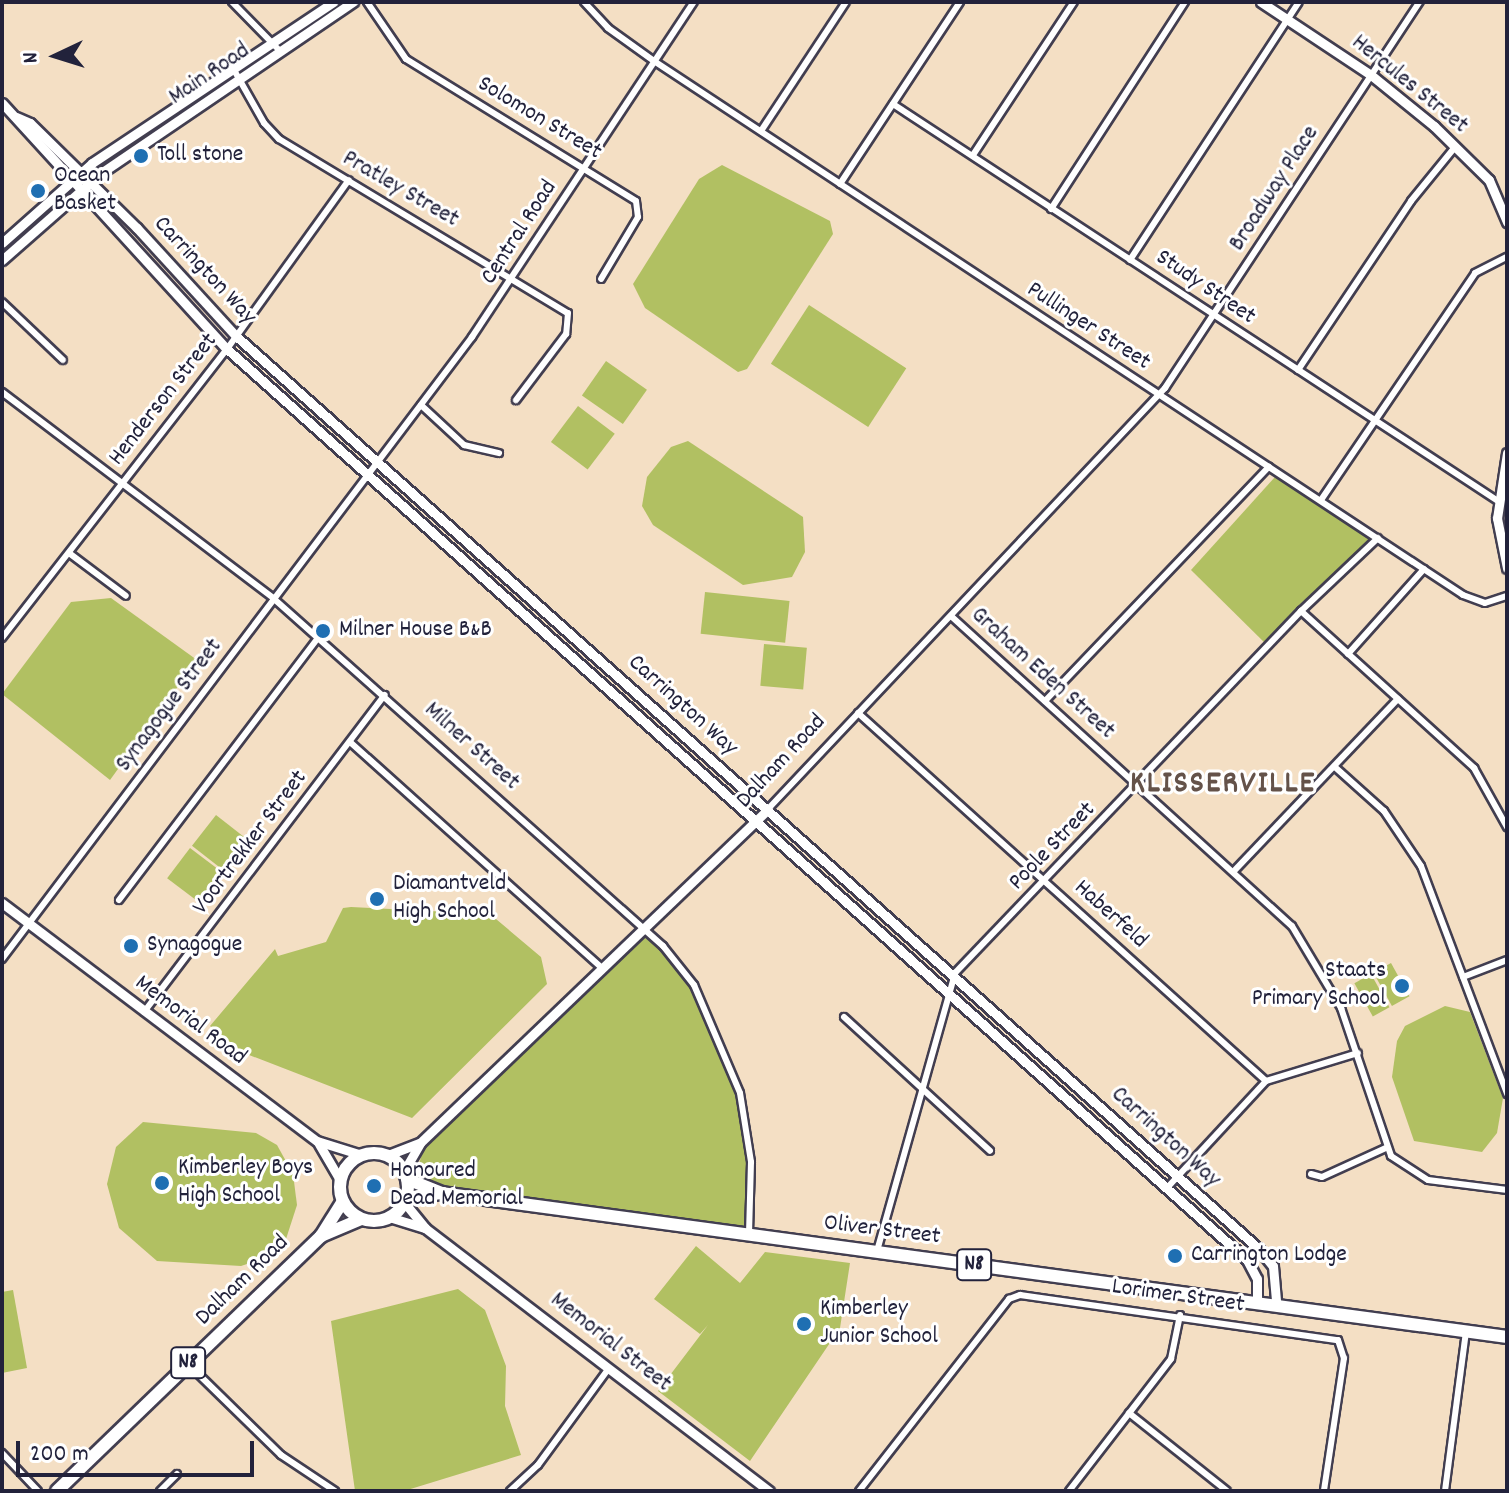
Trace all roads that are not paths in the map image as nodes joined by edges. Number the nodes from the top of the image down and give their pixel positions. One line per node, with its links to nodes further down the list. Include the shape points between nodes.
1 (232, 2): 15 (street)
2 (333, 2): 15 (street, Main Road)
3 (353, 2): 16 (street, Main Road)
4 (367, 2): 26 (street, Solomon Street, via 406,59)
5 (584, 2): 17 (street, Pullinger Street, via 608,28)
6 (694, 2): 17 (street, Central Road)
7 (846, 2): 23 (street)
8 (960, 2): 21 (street)
9 (1074, 2): 25 (street)
10 (1185, 2): 33 (street)
11 (1261, 2): 14 (street, Hercules Street)
12 (1299, 2): 14 (street)
13 (1420, 2): 19 (street, Broadway Place)
14 (1288, 20): 19 (street, Hercules Street); 38 (street)
15 (272, 45): 16 (street); 18 (street, Main Road)
16 (281, 52): 18 (street, Main Road)
17 (654, 61): 23 (street, Pullinger Street); 26 (street, Central Road)
18 (237, 75): 27 (street, Main Road); 29 (street, Pratley Street, via 279,139); 30 (street, Main Road)
19 (1371, 75): 24 (street, Hercules Street); 42 (street, Broadway Place)
20 (2, 103): 22 (street)
21 (893, 104): 25 (street, Study Street); 31 (street)
22 (16, 117): 27 (street, Carrington Way, via 30,123); 28 (street, Carrington Way)
23 (761, 131): 31 (street, Pullinger Street)
24 (1455, 147): 34 (street, Hercules Street, via 1489,180); 46 (street, via 1397,220)
25 (973, 155): 33 (street, Study Street)
26 (585, 167): 39 (street, Central Road); 40 (street, Solomon Street, via 638,206 638,217)
27 (81, 173): 28 (street, Main Road); 30 (street, Carrington Way)
28 (71, 180): 32 (street, Carrington Way); 35 (street, Main Road)
29 (349, 180): 39 (street, Pratley Street); 43 (street, Henderson Street)
30 (89, 182): 32 (street, Main Road); 43 (street, Carrington Way)
31 (840, 184): 48 (street, Pullinger Street)
32 (80, 190): 37 (street, Main Road); 44 (street, Carrington Way)
33 (1051, 209): 38 (street, Study Street)
34 (1507, 222)
35 (2, 243)
36 (1507, 257): 51 (street, via 1475,273)
37 (2, 260)
38 (1130, 260): 42 (street, Study Street)
39 (513, 278): 49 (street, Pratley Street, via 569,319 566,334); 50 (street, Central Road)
40 (601, 279)
41 (2, 302): 45 (street)
42 (1213, 316): 46 (street, Study Street); 48 (street, Broadway Place)
43 (236, 336): 44 (street, Henderson Street); 54 (street, Carrington Way)
44 (227, 349): 56 (street, Carrington Way); 57 (street, Henderson Street)
45 (63, 360)
46 (1298, 370): 51 (street, Study Street)
47 (2, 392): 57 (street, Milner Street)
48 (1159, 395): 55 (street, Pullinger Street); 68 (street, Dalham Road)
49 (516, 400)
50 (421, 405): 52 (street, via 464,445); 54 (street, Central Road)
51 (1374, 422): 58 (street); 59 (street, Study Street)
52 (499, 453)
53 (1507, 453): 59 (street)
54 (376, 462): 56 (street, Central Road); 81 (street, Carrington Way)
55 (1269, 467): 58 (street, Pullinger Street); 76 (street)
56 (366, 475): 66 (street, Synagogue Street); 82 (street, Carrington Way)
57 (122, 482): 61 (street, Henderson Street); 66 (street, Milner Street)
58 (1321, 500): 60 (street, Pullinger Street)
59 (1498, 501): 62 (street)
60 (1378, 538): 63 (street, Pullinger Street); 67 (street, Poole Street)
61 (69, 553): 64 (street); 70 (street, Henderson Street)
62 (1507, 568)
63 (1424, 569): 65 (street, Pullinger Street, via 1475,602); 73 (street)
64 (126, 596)
65 (1507, 596)
66 (273, 598): 72 (street, Milner Street); 88 (street, Synagogue Street)
67 (1301, 611): 73 (street); 80 (street, Poole Street)
68 (951, 616): 76 (street, Graham Eden Street); 77 (street, Dalham Road)
69 (2, 622): 70 (street)
70 (9, 628): 71 (street, Henderson Street)
71 (2, 638)
72 (318, 638): 74 (street, Milner Street); 86 (street)
73 (1348, 654): 75 (street)
74 (385, 695): 78 (street, Voortrekker Street); 89 (street, Milner Street)
75 (1398, 699): 79 (street); 83 (street, via 1474,768)
76 (1045, 701): 80 (street, Graham Eden Street)
77 (858, 713): 81 (street, Dalham Road); 85 (street, Haberfeld)
78 (350, 742): 92 (street); 96 (street, Voortrekker Street)
79 (1336, 768): 84 (street); 94 (street, via 1384,811 1414,852)
80 (1139, 785): 84 (street, Graham Eden Street); 85 (street, Poole Street)
81 (768, 809): 82 (street, Dalham Road); 93 (street, Carrington Way)
82 (757, 821): 89 (street, Dalham Road); 95 (street, Carrington Way)
83 (1507, 827)
84 (1235, 870): 98 (street, Graham Eden Street, via 1292,926 1319,963)
85 (1046, 882): 93 (street, Poole Street); 99 (street, Haberfeld)
86 (119, 900)
87 (2, 903): 88 (street, Memorial Road)
88 (30, 924): 90 (street, Synagogue Street); 96 (street, Memorial Road)
89 (646, 928): 92 (street, Dalham Road); 121 (street, Milner Street, via 694,985 731,1066 751,1162)
90 (2, 959)
91 (1507, 960): 94 (street)
92 (604, 970): 103 (street, Dalham Road)
93 (955, 973): 95 (street, Poole Street); 110 (street, Carrington Way)
94 (1463, 977): 101 (street)
95 (946, 991): 100 (street, Poole Street); 112 (street, Carrington Way)
96 (144, 1012): 102 (street, Memorial Road)
97 (844, 1017): 100 (street)
98 (1358, 1053): 99 (street); 104 (street, Graham Eden Street)
99 (1266, 1081): 110 (street)
100 (920, 1087): 105 (street); 122 (street, Poole Street)
101 (1507, 1094)
102 (317, 1141): 106 (street, Memorial Road); 111 (street)
103 (420, 1143): 107 (street, Dalham Road); 109 (street, Dalham Road)
104 (1386, 1148): 108 (street, via 1322,1177); 113 (street, via 1403,1167 1428,1180)
105 (990, 1151)
106 (362, 1155): 107 (highway); 111 (highway, via 346,1167)
107 (388, 1155): 109 (highway, N8)
108 (1311, 1174)
109 (406, 1175): 114 (highway, Oliver Street / N8); 115 (highway)
110 (1179, 1176): 112 (street); 124 (street, Carrington Way, via 1266,1255 1275,1273)
111 (340, 1180): 116 (highway)
112 (1166, 1189): 123 (street, Carrington Way, via 1247,1260 1257,1279)
113 (1507, 1190)
114 (441, 1193): 115 (highway, Oliver Street / N8); 121 (highway, Oliver Street / N8)
115 (405, 1200): 117 (highway); 119 (street, Memorial Street)
116 (343, 1201): 118 (highway); 120 (highway, Dalham Road / N8)
117 (389, 1217): 118 (highway, N8); 119 (street, Memorial Street)
118 (361, 1219): 120 (highway, Dalham Road / N8)
119 (425, 1228): 129 (street, Memorial Street)
120 (321, 1236): 128 (highway, Dalham Road / N8)
121 (748, 1236): 122 (highway, Oliver Street / N8)
122 (877, 1251): 123 (highway, Oliver Street / N8)
123 (1257, 1302): 124 (highway, Oliver Street / N8)
124 (1276, 1304): 126 (highway, Oliver Street / N8)
125 (1180, 1315): 130 (street, via 1171,1359); 139 (street, Lorimer Street, via 1023,1295 1009,1299); 142 (street, Lorimer Street, via 1322,1335 1341,1345 1344,1358)
126 (1466, 1331): 127 (highway, Oliver Street / N8); 143 (street)
127 (1507, 1337)
128 (188, 1364): 134 (highway, Dalham Road / N8); 136 (street, via 281,1455)
129 (609, 1368): 137 (street, via 538,1465); 138 (street, Memorial Street)
130 (1129, 1413): 140 (street); 141 (street)
131 (2, 1453): 133 (street)
132 (177, 1474): 135 (street)
133 (38, 1491)
134 (57, 1491)
135 (160, 1491)
136 (335, 1491)
137 (510, 1491)
138 (769, 1491)
139 (859, 1491)
140 (1069, 1491)
141 (1227, 1491)
142 (1324, 1491)
143 (1445, 1491)

